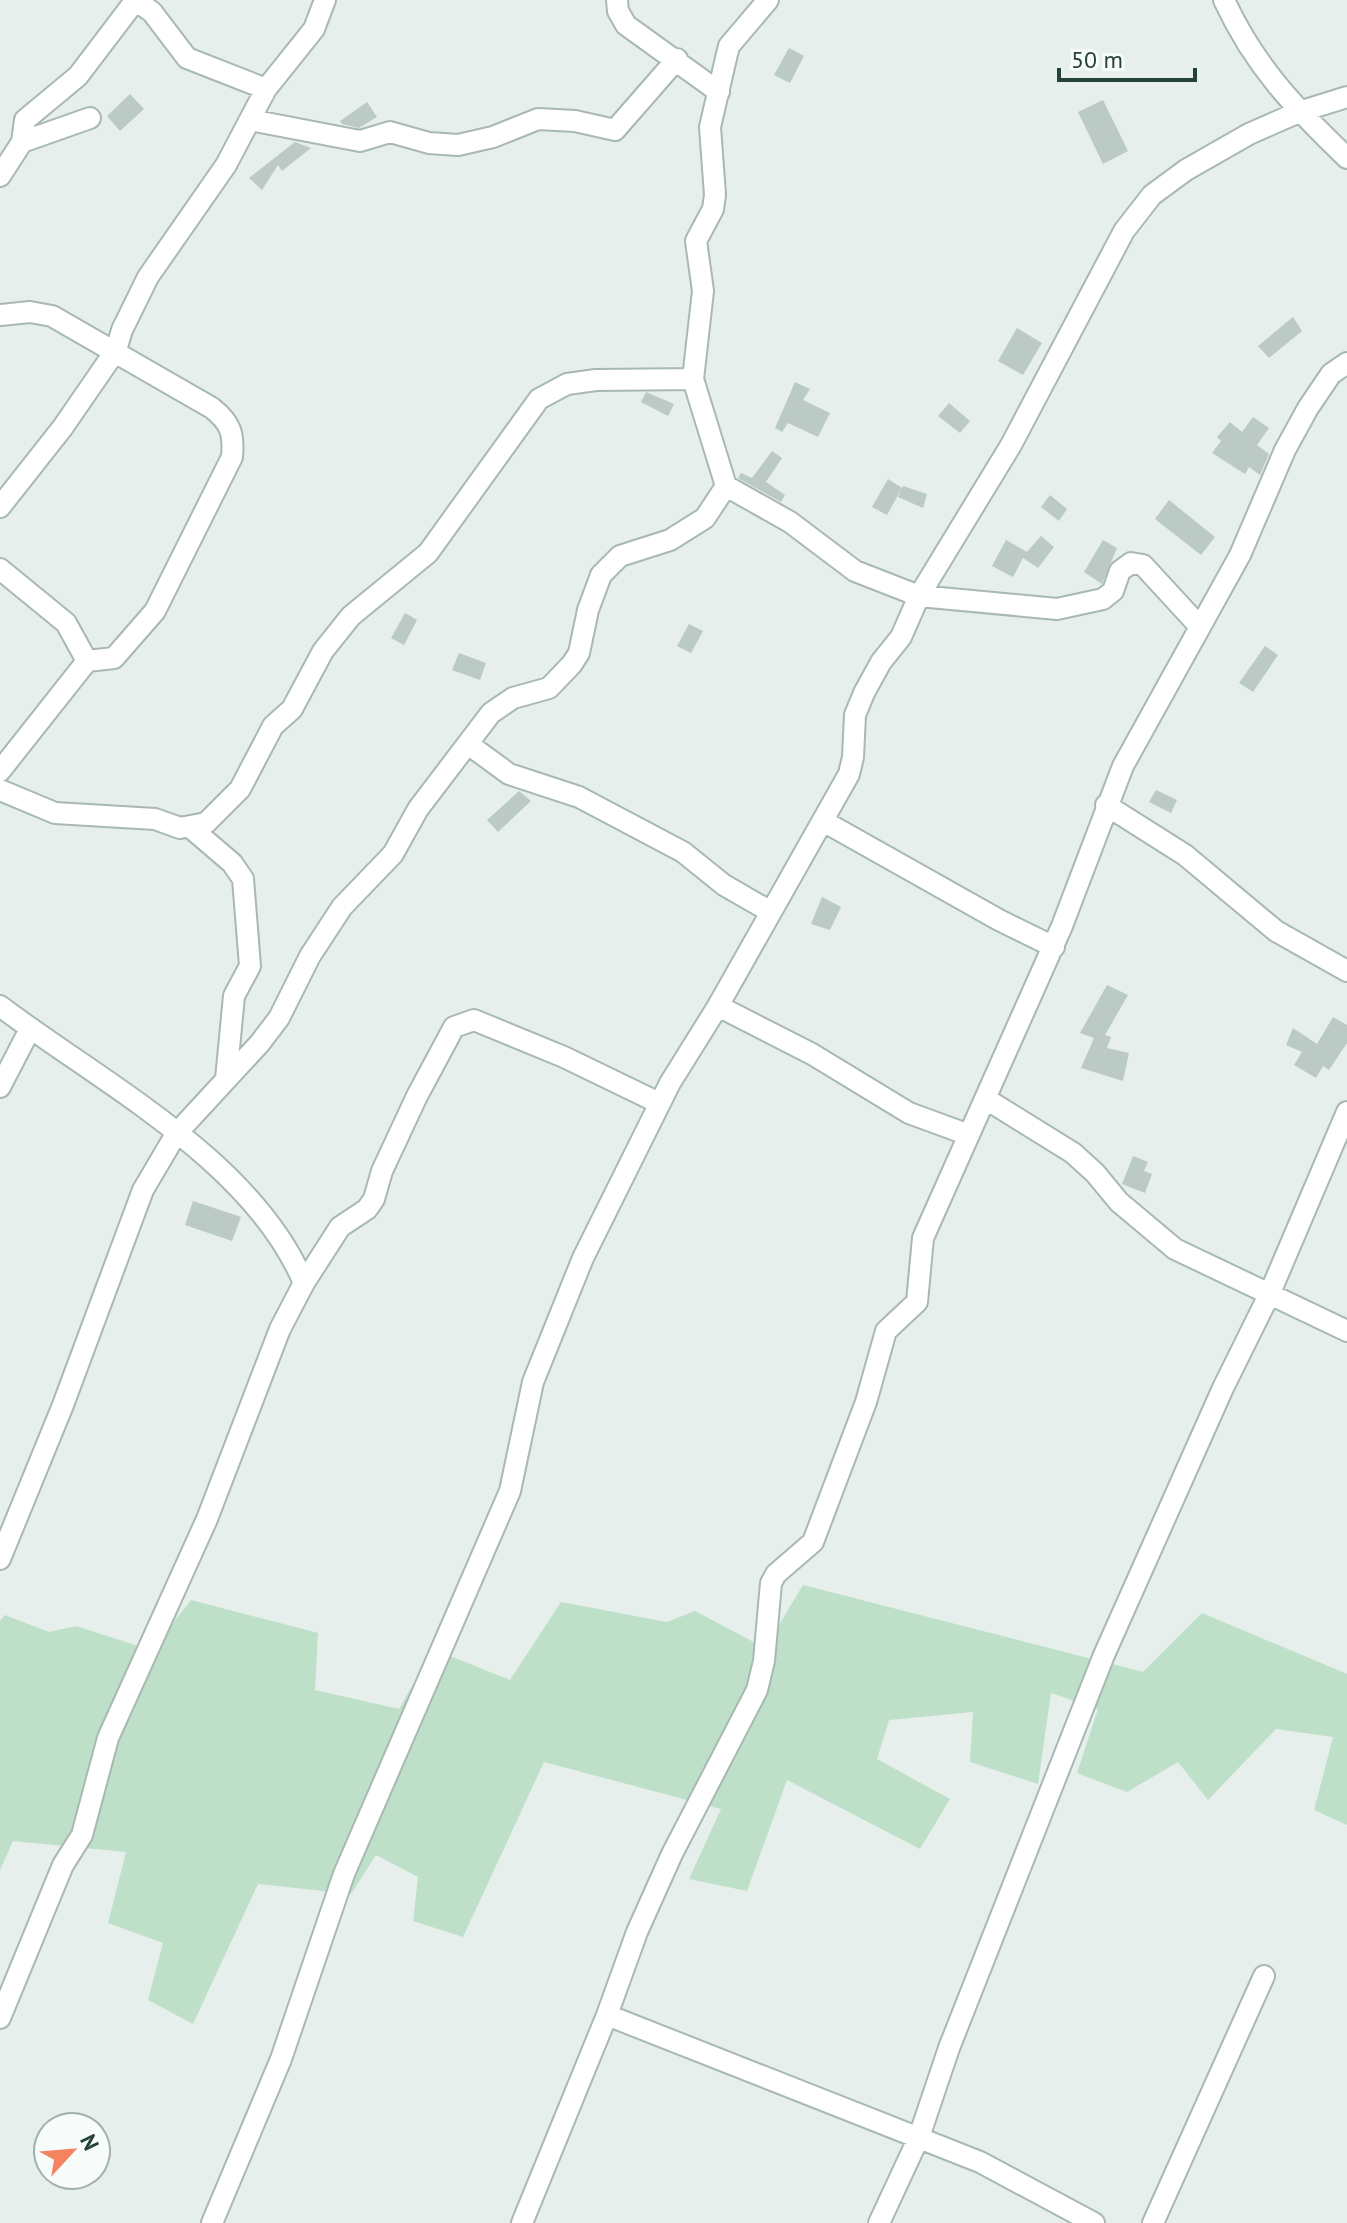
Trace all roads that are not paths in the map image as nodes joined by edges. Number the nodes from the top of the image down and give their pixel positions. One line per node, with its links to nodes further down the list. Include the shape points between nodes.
1 (135, 0): 8 (street, via 152,12 187,58); 14 (street, via 78,76 25,120)
2 (325, 0): 8 (street, via 314,29)
3 (617, 0): 7 (street, via 626,25)
4 (768, 0): 6 (street)
5 (1224, 0): 11 (street, via 1240,35)
6 (747, 8): 9 (street, via 729,46)
7 (677, 59): 9 (street); 13 (street, via 615,130 538,119 458,145 390,132 360,141)
8 (266, 89): 13 (street)
9 (719, 92): 20 (street, via 710,127 715,195 695,252 703,291)
10 (1347, 97): 11 (street)
11 (1299, 112): 15 (street); 24 (street, via 1249,134 1152,195 1124,231 1011,445)
12 (90, 118): 14 (street)
13 (250, 120): 18 (street, via 226,165 148,277)
14 (22, 142): 16 (street)
15 (1347, 158)
16 (0, 176)
17 (0, 315): 18 (street, via 52,316)
18 (116, 350): 22 (street); 26 (street, via 212,408 225,418 234,436 232,457 150,618 114,658)
19 (1347, 363): 25 (street, via 1331,374 1308,408 1240,555)
20 (693, 379): 21 (street); 32 (street, via 596,380 567,384 539,399 428,553 351,616 323,651 292,709 273,726 240,789 218,814)
21 (726, 486): 24 (street, via 790,522 855,571); 27 (street, via 705,518 670,540 620,556 601,575 572,664 549,688 513,698 491,713)
22 (0, 507)
23 (0, 569): 26 (street, via 66,623)
24 (919, 596): 25 (street, via 1057,609 1103,599 1131,563 1143,565); 31 (street, via 901,637 864,693 855,715 849,774)
25 (1200, 627): 30 (street)
26 (87, 661): 28 (street)
27 (468, 744): 33 (street, via 509,774 579,797 683,852 724,885); 39 (street, via 418,809 393,854 342,907 279,1018)
28 (0, 771)
29 (0, 790): 32 (street, via 55,813 155,819)
30 (1106, 805): 34 (street); 35 (street, via 1185,855 1276,931)
31 (823, 821): 33 (street); 34 (street)
32 (191, 828): 39 (street, via 243,879 250,966 234,996)
33 (771, 912): 37 (street)
34 (1054, 947): 41 (street)
35 (1347, 971)
36 (0, 1006): 38 (street)
37 (718, 1006): 42 (street); 45 (street, via 812,1054 909,1113)
38 (30, 1029): 40 (street); 44 (street)
39 (226, 1079): 44 (street)
40 (0, 1087)
41 (986, 1099): 45 (street); 49 (street, via 1073,1153 1119,1202 1175,1249)
42 (659, 1103): 46 (street, via 564,1057 474,1020 463,1022 454,1027 417,1096 374,1199 340,1227); 56 (street, via 583,1258 539,1368 510,1491 344,1874 281,2059)
43 (1347, 1112): 49 (street)
44 (176, 1134): 47 (street, via 246,1194); 51 (street, via 143,1190)
45 (969, 1135): 53 (street, via 923,1238 917,1302 886,1331 866,1402 813,1542 771,1583 757,1690 672,1854)
46 (328, 1246): 47 (street); 48 (street)
47 (289, 1247): 48 (street)
48 (304, 1283): 54 (street, via 280,1329 207,1519 108,1738 91,1812 63,1865)
49 (1269, 1295): 50 (street); 55 (street, via 1082,1707)
50 (1347, 1331)
51 (0, 1559)
52 (1264, 1976): 60 (street)
53 (607, 2015): 55 (street); 57 (street)
54 (0, 2018)
55 (919, 2137): 58 (street); 59 (street, via 980,2162)
56 (212, 2223)
57 (522, 2223)
58 (879, 2223)
59 (1094, 2223)
60 (1153, 2223)

